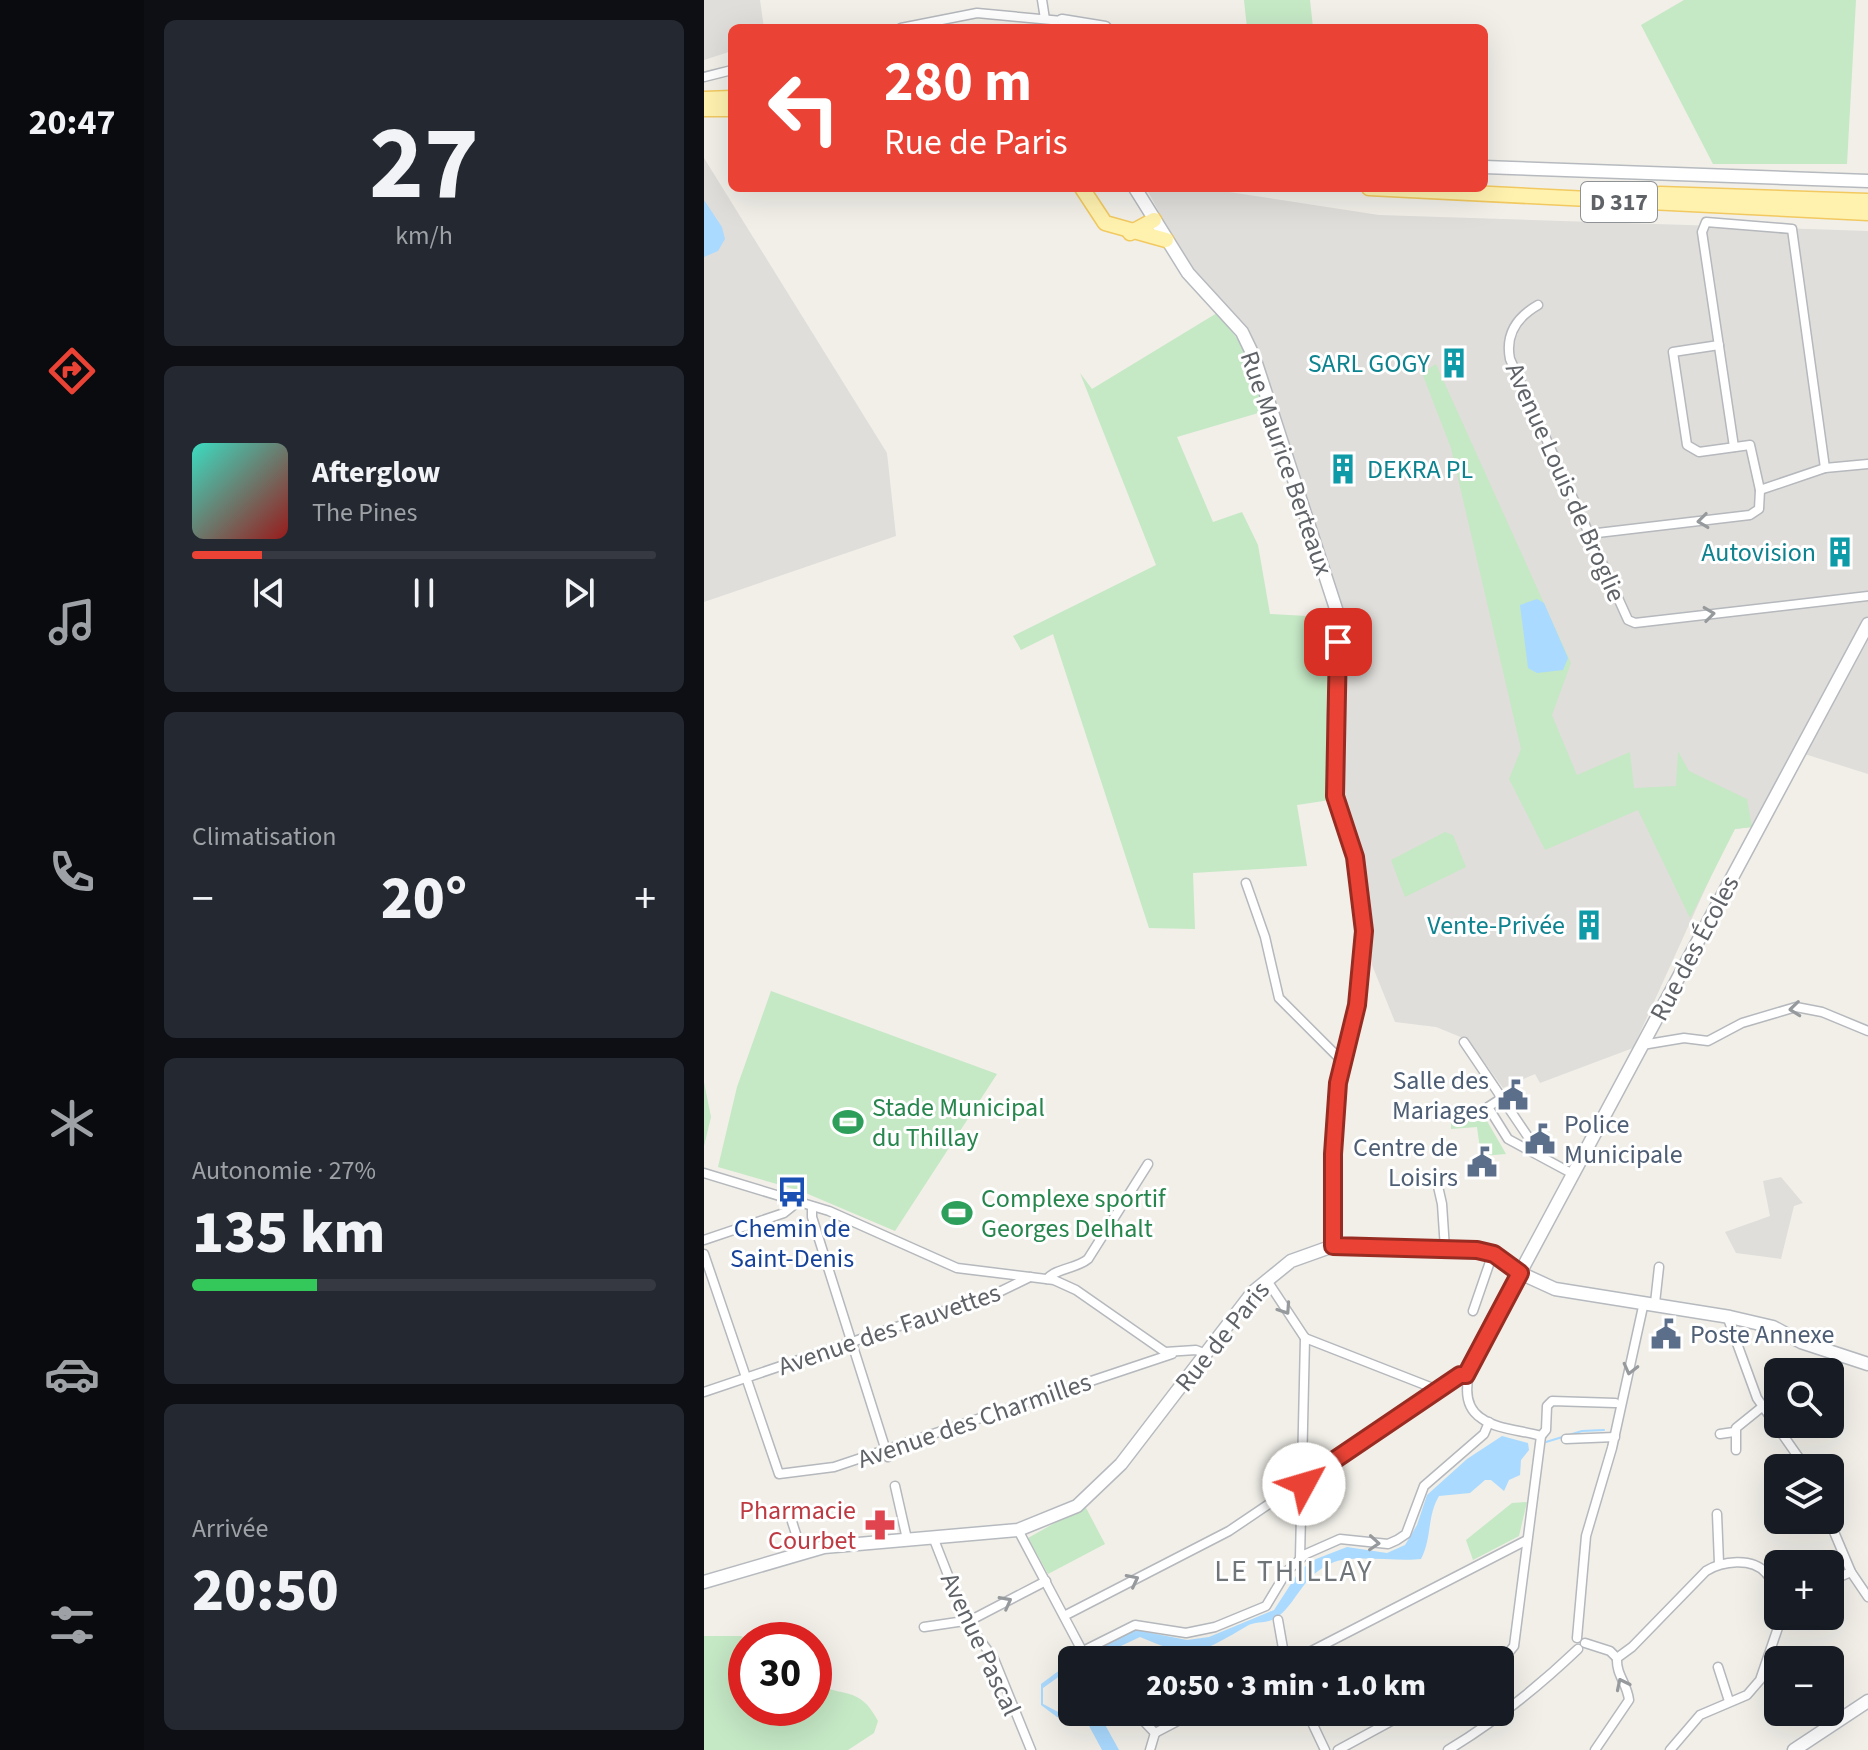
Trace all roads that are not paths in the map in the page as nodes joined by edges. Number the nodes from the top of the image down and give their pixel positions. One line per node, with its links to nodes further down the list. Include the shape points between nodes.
1 (1042, 0): 2 (street)
2 (1045, 19): 3 (street, via 977,13); 4 (street)
3 (921, 24)
4 (1060, 24)
5 (728, 71): 6 (street)
6 (704, 77)
7 (728, 98): 8 (main road)
8 (704, 99)
9 (726, 109): 10 (main road)
10 (704, 110)
11 (1488, 167): 12 (street)
12 (1868, 181)
13 (1488, 186): 17 (main road, D 317)
14 (1084, 192): 20 (main road, via 1100,220)
15 (1137, 192): 19 (street, Rue Maurice Berteaux)
16 (1449, 192): 18 (main road, D 317)
17 (1868, 201)
18 (1868, 213)
19 (1154, 220): 20 (main road); 21 (street, Rue Maurice Berteaux)
20 (1130, 233): 21 (main road)
21 (1166, 240): 35 (street, Rue Maurice Berteaux, via 1248,345 1339,618 1335,796 1355,857 1364,931 1357,1005)
22 (1538, 305): 28 (street, Avenue Louis de Broglie, via 1511,330 1510,359)
23 (1719, 345): 24 (street); 24 (street, via 1673,352 1687,445 1699,452); 26 (street, via 1702,232 1706,222 1792,229)
24 (1734, 447): 27 (street, via 1752,448)
25 (1868, 464): 26 (street)
26 (1825, 468): 27 (street)
27 (1760, 490): 28 (street, one-way to 28, via 1759,509 1750,515)
28 (1589, 534): 29 (street, Avenue Louis de Broglie, one-way to 29, via 1632,623)
29 (1868, 596)
30 (1868, 624): 34 (street, Rue des Écoles)
31 (1246, 883): 35 (street, via 1279,998)
32 (1868, 1031): 34 (street, one-way to 34, via 1796,1007 1742,1023 1708,1041)
33 (1464, 1042): 36 (street)
34 (1642, 1045): 43 (street, Rue des Écoles)
35 (1342, 1061): 47 (street, Rue Maurice Berteaux, via 1333,1154)
36 (1502, 1098): 37 (street); 39 (street)
37 (1489, 1107): 38 (street, via 1480,1113); 39 (street, via 1508,1139)
38 (1447, 1113)
39 (1541, 1156): 43 (street)
40 (1148, 1164): 54 (street, via 1088,1259)
41 (704, 1173): 44 (street)
42 (1435, 1173): 48 (street)
43 (1573, 1174): 52 (street, Rue des Écoles)
44 (799, 1201): 45 (street); 46 (street, via 784,1213)
45 (812, 1207): 53 (street, via 957,1268); 60 (street)
46 (704, 1240)
47 (1333, 1246): 48 (street, Rue de Paris); 55 (street, Rue de Paris, via 1291,1261)
48 (1445, 1249): 49 (street, Rue de Paris)
49 (1493, 1253): 52 (street); 57 (street)
50 (704, 1254): 65 (street)
51 (1659, 1267): 56 (street)
52 (1520, 1273): 56 (street, via 1555,1289); 64 (street)
53 (1031, 1277): 54 (street); 60 (street, Avenue des Fauvettes)
54 (1047, 1279): 61 (street, via 1076,1290)
55 (1266, 1279): 59 (street, one-way to 59); 62 (street, Rue de Paris)
56 (1650, 1303): 58 (street); 74 (street, one-way to 74)
57 (1473, 1311)
58 (1727, 1316): 63 (street, via 1773,1327); 69 (street)
59 (1305, 1338): 66 (street); 79 (street)
60 (851, 1344): 65 (street, Avenue des Fauvettes); 77 (street)
61 (1172, 1354): 62 (street); 77 (street, Avenue des Charmilles)
62 (1206, 1354): 83 (street, Rue de Paris, via 1104,1483 1077,1506)
63 (1868, 1364)
64 (1466, 1375): 66 (street); 70 (street, via 1468,1402)
65 (746, 1378): 67 (street, Avenue des Fauvettes); 77 (street, Avenue des Charmilles, via 779,1474)
66 (1438, 1390): 79 (street)
67 (704, 1392)
68 (1615, 1403): 73 (street, via 1552,1401)
69 (1762, 1407): 71 (street); 78 (street)
70 (1489, 1422): 73 (street); 89 (street, one-way to 70, via 1340,1539 1388,1544 1406,1534 1424,1486 1484,1434)
71 (1734, 1432): 72 (street); 76 (street)
72 (1720, 1434)
73 (1541, 1436): 87 (street)
74 (1615, 1437): 75 (street); 102 (street, via 1586,1536)
75 (1566, 1439)
76 (1736, 1450)
77 (886, 1454)
78 (1798, 1454)
79 (1305, 1480): 89 (street); 97 (street, one-way to 79, via 1229,1531)
80 (895, 1486): 86 (street)
81 (788, 1509): 88 (street)
82 (1717, 1514): 90 (street)
83 (1018, 1530): 85 (street, Rue de Paris); 94 (street)
84 (1835, 1534): 92 (street)
85 (933, 1537): 86 (street, Rue de Paris); 99 (street, Avenue Pascal)
86 (907, 1539): 88 (street, Rue de Paris)
87 (1527, 1540): 106 (street); 107 (street)
88 (802, 1553): 95 (street, Rue de Paris)
89 (1300, 1558): 104 (street, via 1259,1611 1186,1633 1135,1625)
90 (1719, 1563): 91 (street); 108 (street)
91 (1764, 1572)
92 (1851, 1572): 93 (street); 96 (street)
93 (1844, 1575)
94 (1046, 1581): 97 (street); 99 (street, one-way to 94)
95 (704, 1582)
96 (1868, 1597)
97 (1064, 1616): 103 (street)
98 (1278, 1620): 105 (street)
99 (966, 1621): 100 (street); 118 (street, Avenue Pascal, via 994,1659)
100 (924, 1627)
101 (1777, 1630): 110 (street, via 1760,1680 1747,1695)
102 (1580, 1644): 108 (street, via 1610,1651); 122 (street, via 1546,1681)
103 (1080, 1646)
104 (1101, 1646)
105 (1283, 1646)
106 (1321, 1646)
107 (1514, 1646)
108 (1617, 1658): 123 (street, one-way to 108, via 1629,1700 1616,1672)
109 (1718, 1667): 110 (street)
110 (1729, 1701): 124 (street, via 1700,1715)
111 (1868, 1701): 125 (street)
112 (1868, 1710): 126 (street)
113 (1148, 1726): 117 (street)
114 (1168, 1726): 117 (street)
115 (1314, 1726): 120 (street)
116 (1382, 1726): 121 (street)
117 (1155, 1733): 119 (street)
118 (1031, 1750)
119 (1150, 1750)
120 (1325, 1750)
121 (1338, 1750)
122 (1448, 1750)
123 (1595, 1750)
124 (1670, 1750)
125 (1794, 1750)
126 (1809, 1750)

